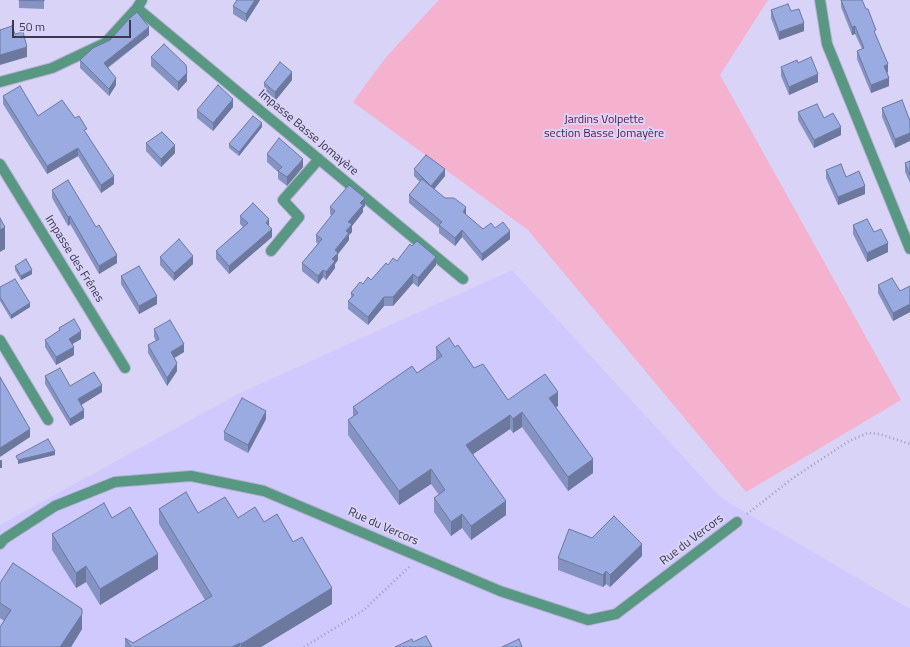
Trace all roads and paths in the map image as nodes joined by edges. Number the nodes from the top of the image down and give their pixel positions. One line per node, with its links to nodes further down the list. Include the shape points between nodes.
1 (820, 0): 6 (street, via 827,44)
2 (139, 4): 3 (street, via 105,43 52,68); 4 (street, Impasse Basse Jomayère)
3 (0, 82)
4 (319, 159): 7 (street, via 284,200 299,218); 8 (street, Impasse Basse Jomayère)
5 (0, 164): 10 (street, Impasse des Frênes)
6 (910, 249)
7 (271, 251)
8 (463, 279)
9 (0, 340): 11 (street)
10 (125, 368)
11 (48, 420)
12 (910, 444): 13 (path, via 868,433 849,441 793,478)
13 (737, 522): 15 (street, Rue du Vercors, via 616,614 588,620 500,592)
14 (0, 544): 15 (street, Rue du Vercors, via 55,506 116,482 191,476 281,497)
15 (419, 557): 16 (path, via 364,610)
16 (304, 647)

